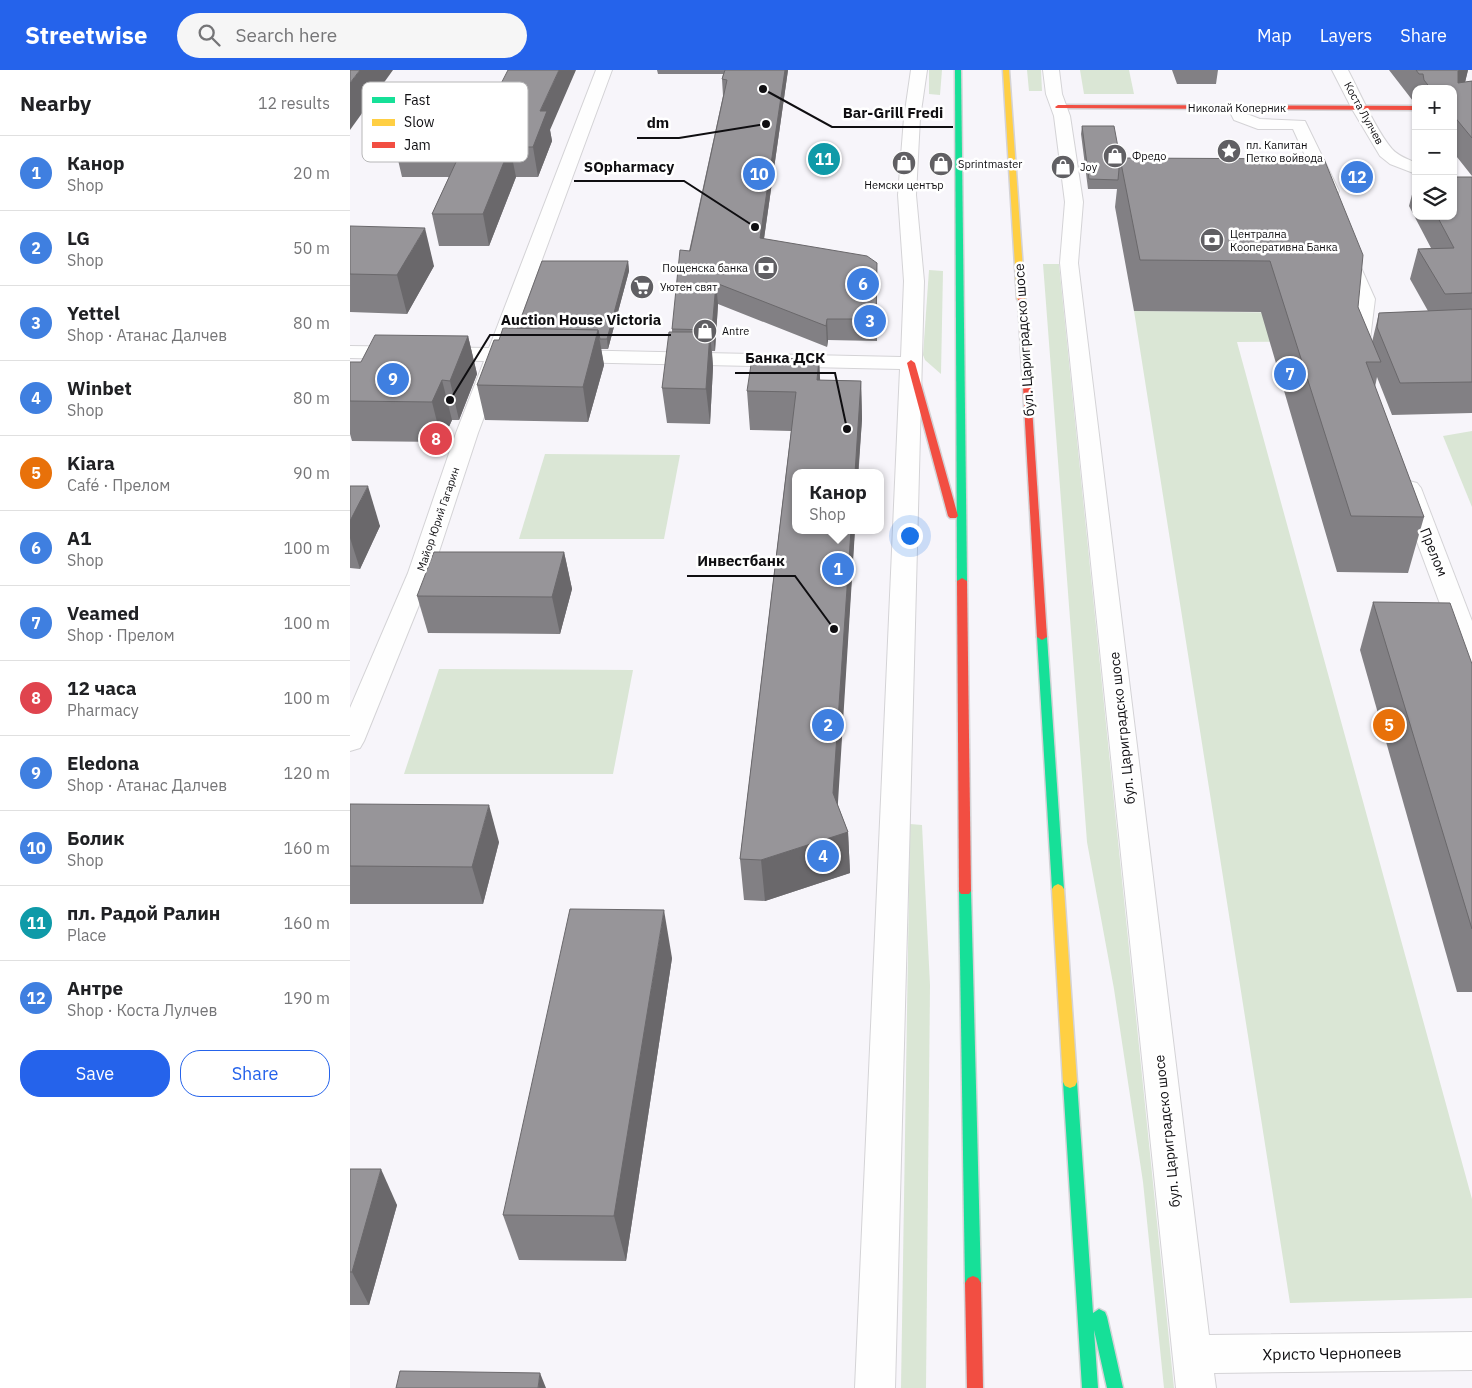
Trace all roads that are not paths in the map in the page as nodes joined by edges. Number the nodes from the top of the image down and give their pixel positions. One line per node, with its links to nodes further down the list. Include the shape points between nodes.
1 (604, 70): 15 (street, Майор Юрий Гагарин)
2 (919, 70): 16 (street, via 907,195 914,280)
3 (958, 70): 19 (main road)
4 (1006, 70): 22 (main road, бул. Цариградско шосе)
5 (1051, 70): 7 (street, бул. Цариградско шосе)
6 (1340, 70): 10 (street, Коста Лулчев)
7 (1058, 107): 8 (main road, Николай Коперник); 24 (street, бул. Цариградско шосе, via 1074,202 1069,263)
8 (1236, 108): 10 (main road, Николай Коперник); 12 (street, via 1240,117 1258,124 1299,124 1330,191)
9 (1412, 108): 10 (main road, Николай Коперник)
10 (1360, 109): 11 (street, Коста Лулчев, via 1386,152)
11 (1412, 167)
12 (1327, 208)
13 (1340, 238): 17 (street, via 1365,298 1369,336 1358,359)
14 (350, 352): 15 (street)
15 (497, 355): 16 (street); 21 (street, Майор Юрий Гагарин, via 420,573)
16 (911, 363): 19 (main road); 25 (street)
17 (1365, 376)
18 (1400, 466): 20 (street, Прелом)
19 (963, 552): 26 (main road, via 965,886)
20 (1472, 655)
21 (350, 740)
22 (1081, 1243): 27 (main road, бул. Цариградско шосе); 28 (main road)
23 (1472, 1350): 24 (street, Христо Чернопеев)
24 (1194, 1371)
25 (875, 1388)
26 (975, 1388)
27 (1090, 1388)
28 (1115, 1388)

